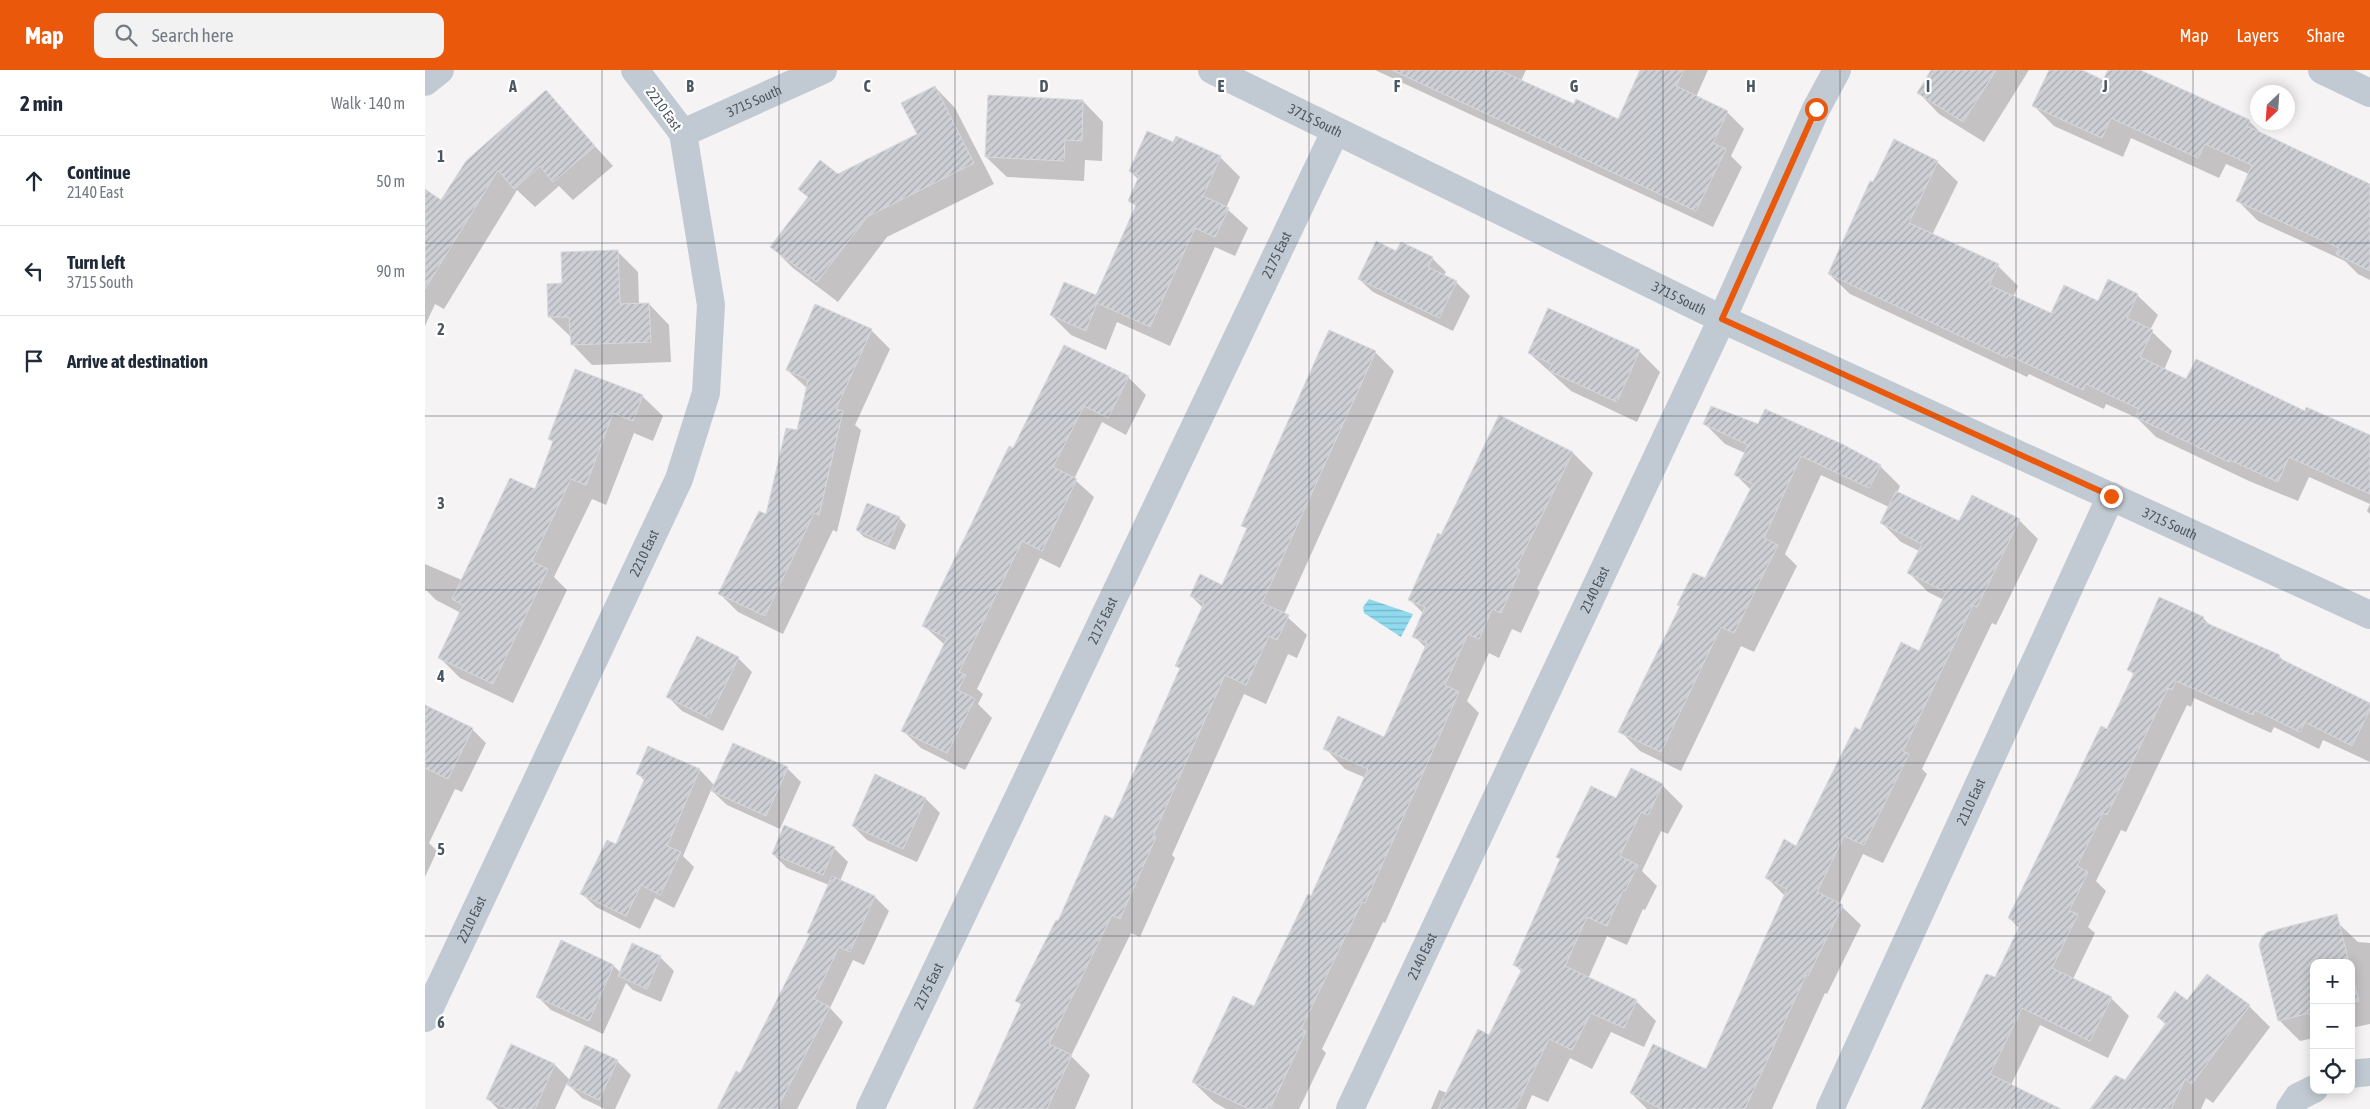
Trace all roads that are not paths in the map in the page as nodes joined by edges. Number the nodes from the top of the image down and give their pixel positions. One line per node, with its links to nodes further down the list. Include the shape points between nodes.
1 (440, 70): 7 (street)
2 (635, 70): 10 (street, 2210 East)
3 (823, 70): 10 (street, 3715 South)
4 (1212, 70): 9 (street, 3715 South)
5 (1837, 70): 11 (street, 2140 East, via 1816,109)
6 (2322, 70): 8 (street)
7 (425, 82)
8 (2370, 93)
9 (1335, 132): 11 (street, 3715 South); 18 (street, 2175 East)
10 (683, 133): 14 (street, 2210 East, via 711,305 705,393 679,479)
11 (1722, 319): 12 (street, 3715 South); 19 (street, 2140 East)
12 (2111, 496): 13 (street, 3715 South); 20 (street, 2110 East)
13 (2370, 616)
14 (425, 1018)
15 (2370, 1072): 16 (street)
16 (2355, 1074)
17 (2310, 1091): 21 (street, via 2298,1097)
18 (870, 1109)
19 (1350, 1109)
20 (1830, 1109)
21 (2289, 1109)

